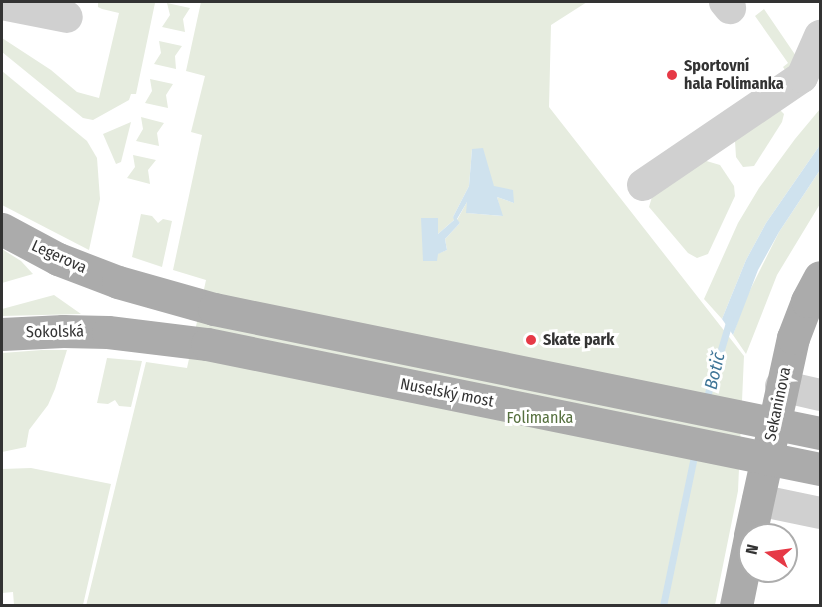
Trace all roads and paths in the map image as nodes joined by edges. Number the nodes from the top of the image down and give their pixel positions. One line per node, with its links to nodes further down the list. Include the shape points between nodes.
1 (2, 4): 2 (street)
2 (67, 17)
3 (820, 36): 4 (street, via 802,77)
4 (643, 185)
5 (2, 229): 11 (main road, Legerova, bridge, via 117,282 214,309)
6 (820, 277): 9 (main road, Sekaninova, via 799,321)
7 (108, 332): 8 (main road, Sokolská); 12 (main road, Nuselský most, bridge, via 207,344)
8 (2, 334)
9 (781, 386): 10 (street); 13 (main road, Sekaninova)
10 (820, 394)
11 (820, 433)
12 (820, 469)
13 (758, 500): 14 (street); 15 (main road, Sekaninova)
14 (820, 513)
15 (753, 523)
16 (741, 583): 17 (main road, Sekaninova)
17 (736, 606)

